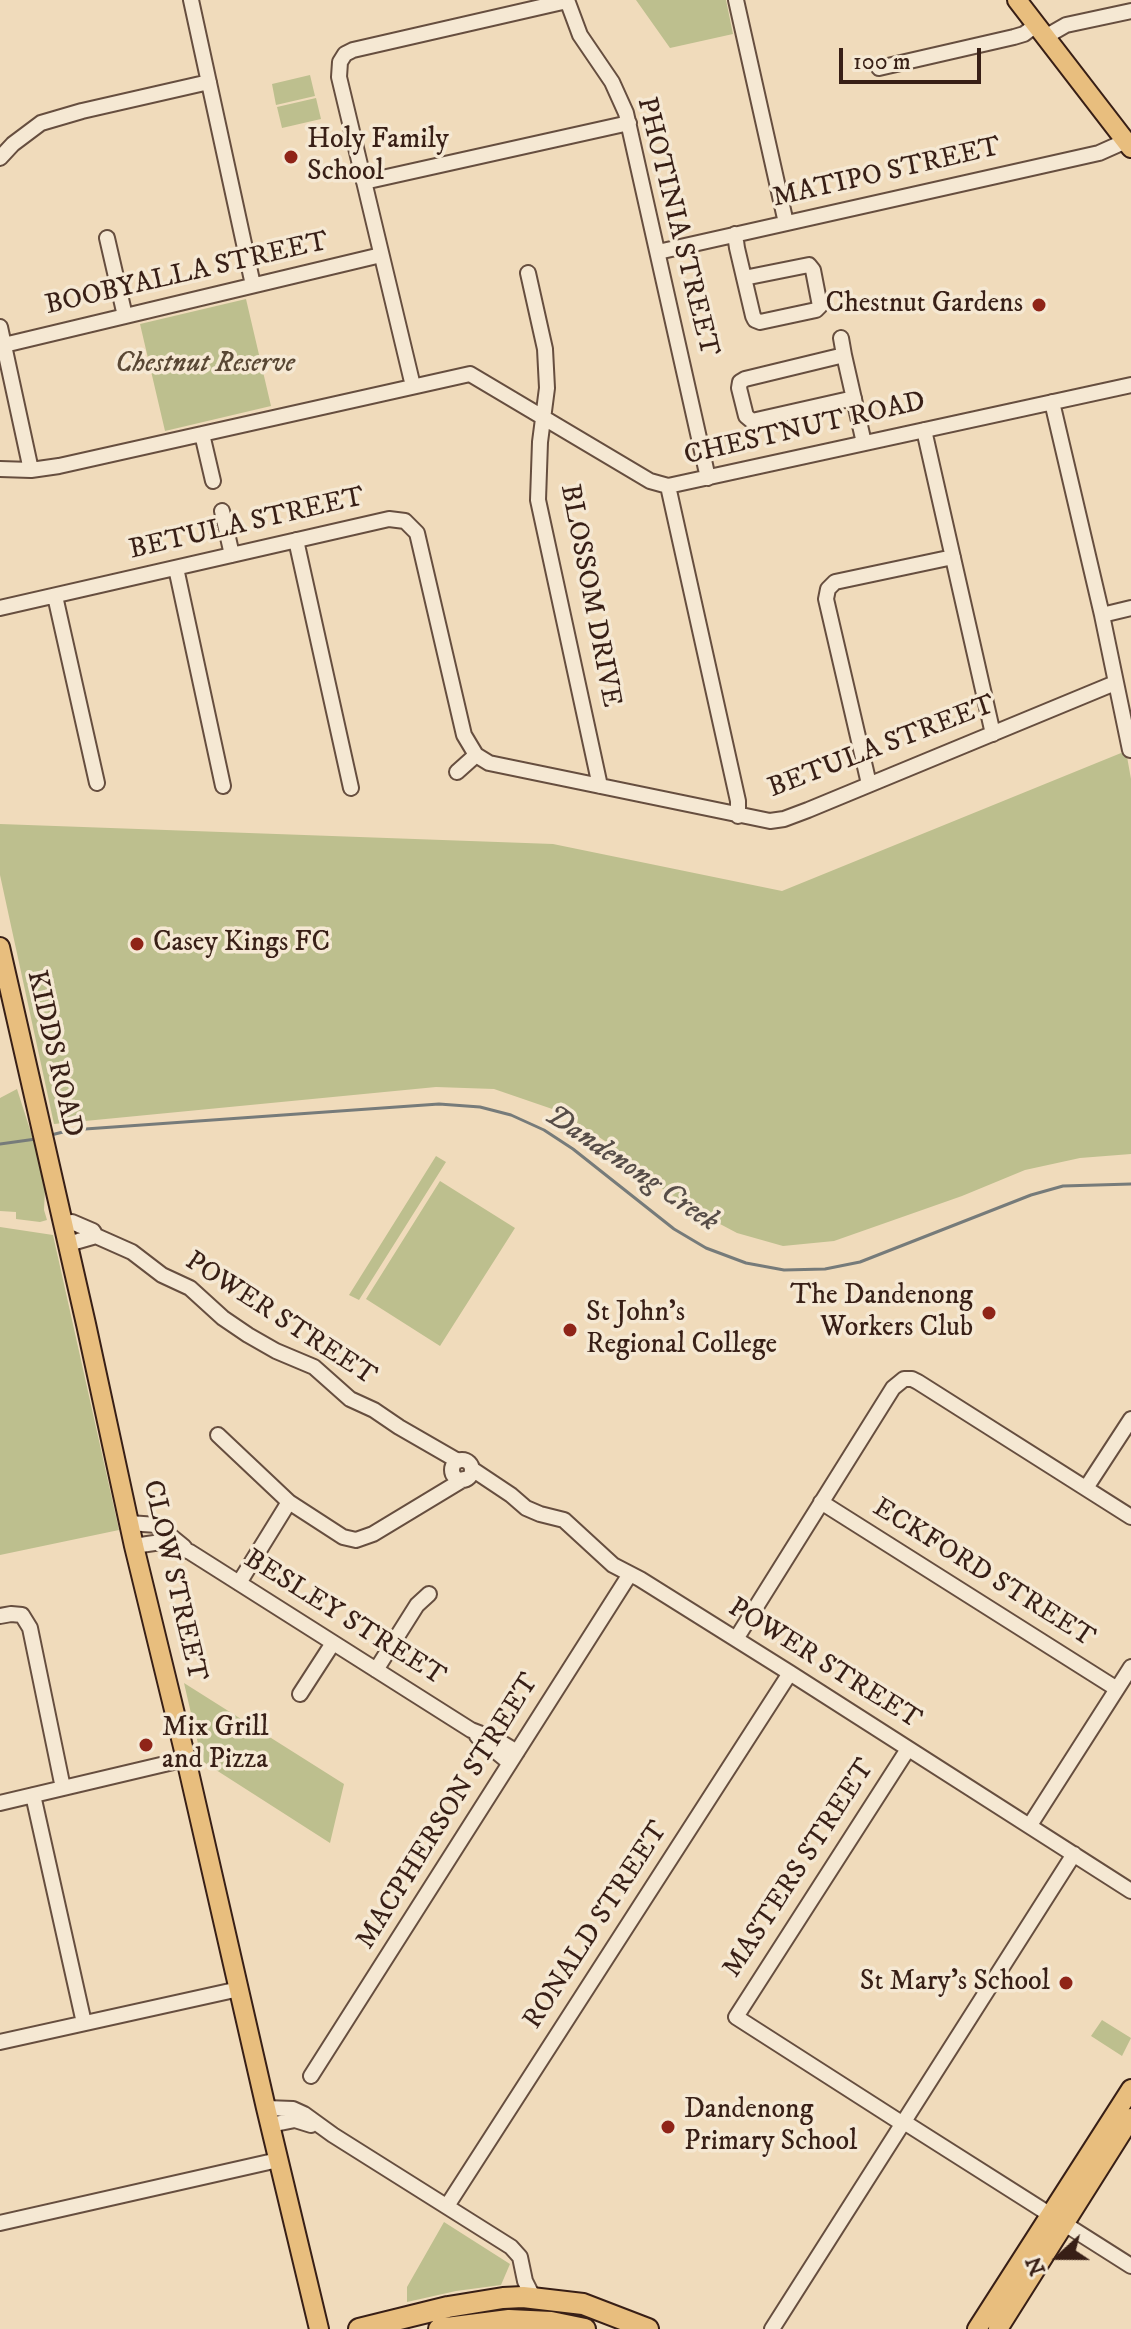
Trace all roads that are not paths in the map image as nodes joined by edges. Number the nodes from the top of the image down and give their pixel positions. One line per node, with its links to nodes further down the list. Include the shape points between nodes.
1 (191, 0): 8 (street)
2 (736, 0): 13 (street)
3 (1017, 0): 6 (main road)
4 (567, 1): 9 (street, PHOTINIA STREET); 12 (street, via 345,54 339,77)
5 (1131, 11): 6 (street)
6 (1041, 31): 7 (street); 10 (main road)
7 (879, 68)
8 (209, 82): 11 (street, via 41,123); 20 (street)
9 (629, 123): 12 (street); 16 (street, PHOTINIA STREET)
10 (1128, 144): 13 (street, MATIPO STREET)
11 (0, 158)
12 (364, 182): 17 (street)
13 (786, 223): 14 (street, MATIPO STREET)
14 (735, 234): 16 (street, MATIPO STREET); 19 (street)
15 (107, 238): 21 (street)
16 (658, 252): 36 (street, PHOTINIA STREET)
17 (381, 255): 20 (street, BOOBYALLA STREET); 27 (street)
18 (528, 273): 30 (street, BLOSSOM DRIVE, via 545,349)
19 (744, 278): 19 (street, via 757,322 820,306 809,265)
20 (253, 285): 21 (street, BOOBYALLA STREET)
21 (125, 316): 24 (street, BOOBYALLA STREET)
22 (0, 327): 24 (street)
23 (841, 338): 25 (street)
24 (4, 345): 35 (street)
25 (844, 355): 28 (street); 28 (street, via 745,379 739,388 752,421)
26 (1131, 385): 29 (street, CHESTNUT ROAD)
27 (413, 386): 30 (street, CHESTNUT ROAD, via 470,374); 32 (street, CHESTNUT ROAD)
28 (854, 398): 33 (street)
29 (1052, 402): 31 (street, CHESTNUT ROAD); 47 (street)
30 (544, 417): 38 (street, CHESTNUT ROAD, via 650,481); 56 (street, BLOSSOM DRIVE, via 538,500)
31 (924, 430): 33 (street, CHESTNUT ROAD); 42 (street)
32 (202, 434): 35 (street, CHESTNUT ROAD); 37 (street)
33 (864, 443): 36 (street, CHESTNUT ROAD)
34 (0, 469): 35 (street, CHESTNUT ROAD)
35 (31, 470)
36 (708, 478): 38 (street, CHESTNUT ROAD)
37 (213, 481)
38 (668, 486): 58 (street)
39 (222, 511): 41 (street)
40 (296, 540): 41 (street, BETULA STREET); 51 (street, BETULA STREET, via 389,519 405,521 417,533 464,735); 57 (street)
41 (232, 555): 43 (street, BETULA STREET)
42 (953, 557): 49 (street); 54 (street, via 835,582 828,589 826,599)
43 (176, 568): 44 (street, BETULA STREET); 55 (street)
44 (55, 596): 45 (street, BETULA STREET); 53 (street)
45 (0, 608)
46 (1131, 608): 47 (street)
47 (1102, 615): 48 (street)
48 (1115, 683): 49 (street, BETULA STREET); 50 (street)
49 (993, 734): 54 (street, BETULA STREET)
50 (1130, 750)
51 (476, 755): 52 (street); 56 (street, BETULA STREET, via 489,763)
52 (457, 772)
53 (97, 783)
54 (869, 784): 58 (street, BETULA STREET, via 778,821)
55 (223, 786)
56 (600, 786): 58 (street, BETULA STREET)
57 (351, 788)
58 (738, 816)
59 (0, 947): 60 (main road, KIDDS ROAD)
60 (52, 1173): 61 (main road, CLOW STREET)
61 (63, 1224): 62 (street, POWER STREET, via 72,1222); 63 (main road, CLOW STREET)
62 (96, 1236): 63 (street); 66 (street, POWER STREET, via 190,1288 248,1335 314,1367 350,1399 425,1440)
63 (68, 1244): 71 (main road, CLOW STREET)
64 (1131, 1419): 67 (street)
65 (218, 1435): 68 (street)
66 (461, 1472): 68 (street, via 438,1494 356,1540); 74 (street, POWER STREET, via 493,1484 526,1508 571,1525 603,1558)
67 (1086, 1488): 69 (street, via 918,1382 904,1379 893,1388); 70 (street)
68 (289, 1502): 75 (street)
69 (821, 1502): 78 (street); 83 (street, ECKFORD STREET)
70 (1131, 1517)
71 (129, 1523): 72 (main road, CLOW STREET); 73 (street, BESLEY STREET, via 157,1525)
72 (134, 1546): 73 (street, BESLEY STREET, via 161,1542); 87 (main road, CLOW STREET)
73 (190, 1552): 75 (street, BESLEY STREET)
74 (630, 1574): 78 (street, POWER STREET); 86 (street, MACPHERSON STREET)
75 (239, 1583): 79 (street, BESLEY STREET)
76 (429, 1594): 81 (street)
77 (0, 1616): 88 (street, via 22,1615 30,1628)
78 (736, 1639): 82 (street, POWER STREET)
79 (333, 1643): 81 (street, BESLEY STREET); 84 (street)
80 (1131, 1667): 83 (street)
81 (376, 1670): 86 (street, BESLEY STREET, via 471,1730 497,1740)
82 (790, 1673): 85 (street, POWER STREET); 103 (street, RONALD STREET)
83 (1117, 1689): 91 (street)
84 (300, 1694)
85 (908, 1749): 91 (street, POWER STREET); 101 (street, MASTERS STREET, via 736,2017)
86 (514, 1758): 97 (street, MACPHERSON STREET)
87 (186, 1759): 88 (street); 94 (main road, CLOW STREET)
88 (63, 1788): 89 (street)
89 (33, 1795): 90 (street); 95 (street)
90 (0, 1803)
91 (1030, 1825): 92 (street, POWER STREET)
92 (1074, 1854): 93 (street, POWER STREET); 101 (street)
93 (1131, 1891)
94 (239, 1989): 95 (street); 99 (main road, CLOW STREET)
95 (84, 2023): 96 (street)
96 (0, 2042)
97 (311, 2076)
98 (1131, 2089): 104 (main road)
99 (268, 2116): 102 (main road, CLOW STREET); 103 (street, via 333,2135)
100 (1131, 2118): 104 (main road)
101 (904, 2123): 104 (street); 115 (street)
102 (278, 2160): 105 (street); 109 (main road, CLOW STREET)
103 (447, 2206): 107 (street, via 515,2251)
104 (1058, 2218): 106 (street); 116 (main road); 117 (main road)
105 (0, 2223)
106 (1131, 2266)
107 (533, 2297): 108 (highway, via 573,2302); 110 (highway, via 463,2304)
108 (606, 2320): 113 (highway); 114 (highway)
109 (319, 2329)
110 (359, 2329)
111 (439, 2329): 112 (highway, via 509,2320)
112 (585, 2329)
113 (593, 2329)
114 (648, 2329)
115 (772, 2329)
116 (977, 2329)
117 (998, 2329)

